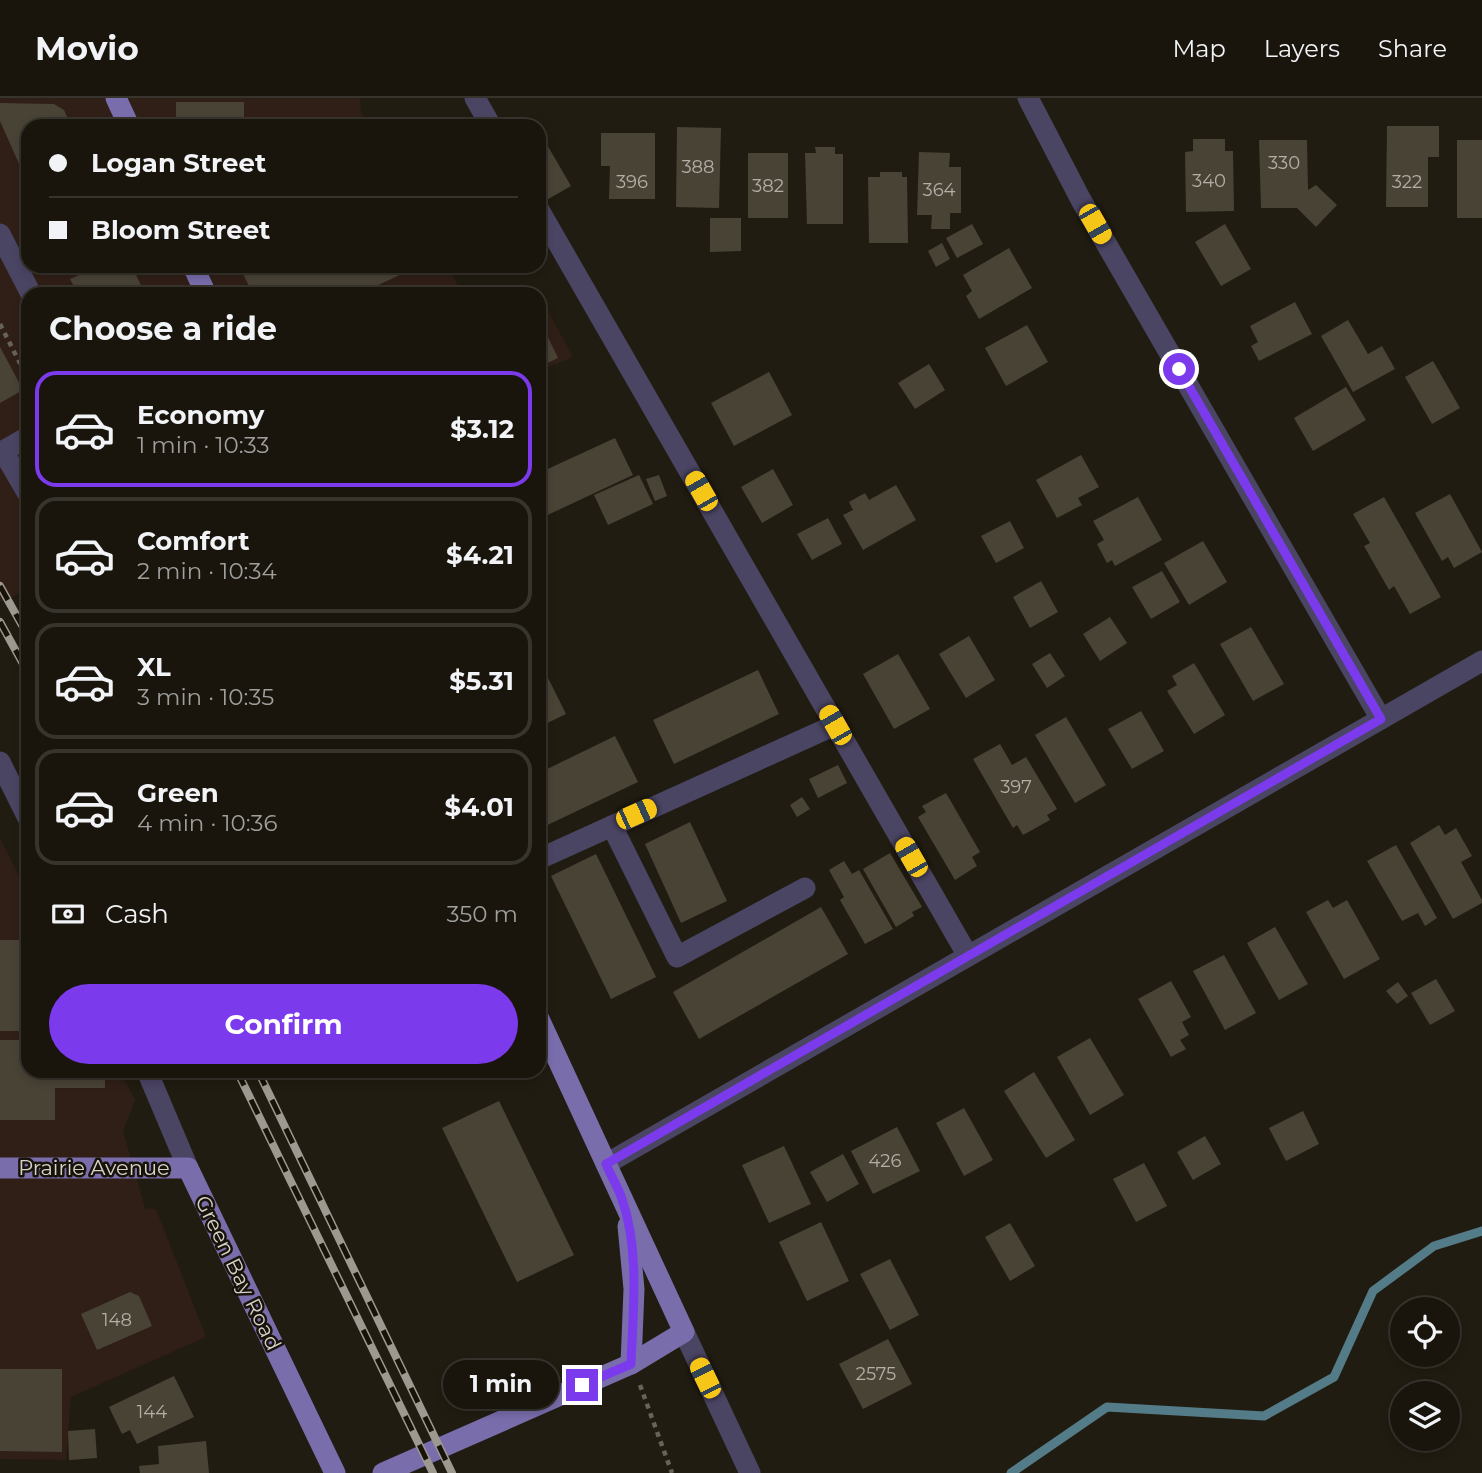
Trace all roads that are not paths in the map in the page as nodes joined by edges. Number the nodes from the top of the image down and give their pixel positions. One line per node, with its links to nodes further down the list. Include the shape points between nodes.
1 (116, 98): 4 (main road)
2 (475, 98): 5 (street)
3 (1028, 98): 12 (street, via 1081,200)
4 (126, 119)
5 (487, 119)
6 (546, 222): 13 (street)
7 (0, 234): 8 (street)
8 (27, 287)
9 (21, 441): 10 (street, via 3,451)
10 (21, 482)
11 (1482, 661): 12 (street)
12 (1381, 719): 19 (street)
13 (835, 725): 16 (street); 19 (street)
14 (0, 762): 15 (street)
15 (21, 804)
16 (612, 826): 17 (street); 18 (street, via 677,957)
17 (546, 856)
18 (806, 888)
19 (968, 956): 22 (street)
20 (546, 1033): 22 (main road)
21 (150, 1078): 24 (street, Green Bay Road)
22 (606, 1164): 25 (main road)
23 (0, 1168): 24 (main road, Prairie Avenue)
24 (188, 1168): 28 (main road, Green Bay Road)
25 (622, 1200): 26 (main road); 27 (main road, via 631,1240 634,1289)
26 (684, 1332): 27 (main road); 30 (street)
27 (631, 1364): 29 (main road)
28 (335, 1473)
29 (383, 1473)
30 (751, 1473)

